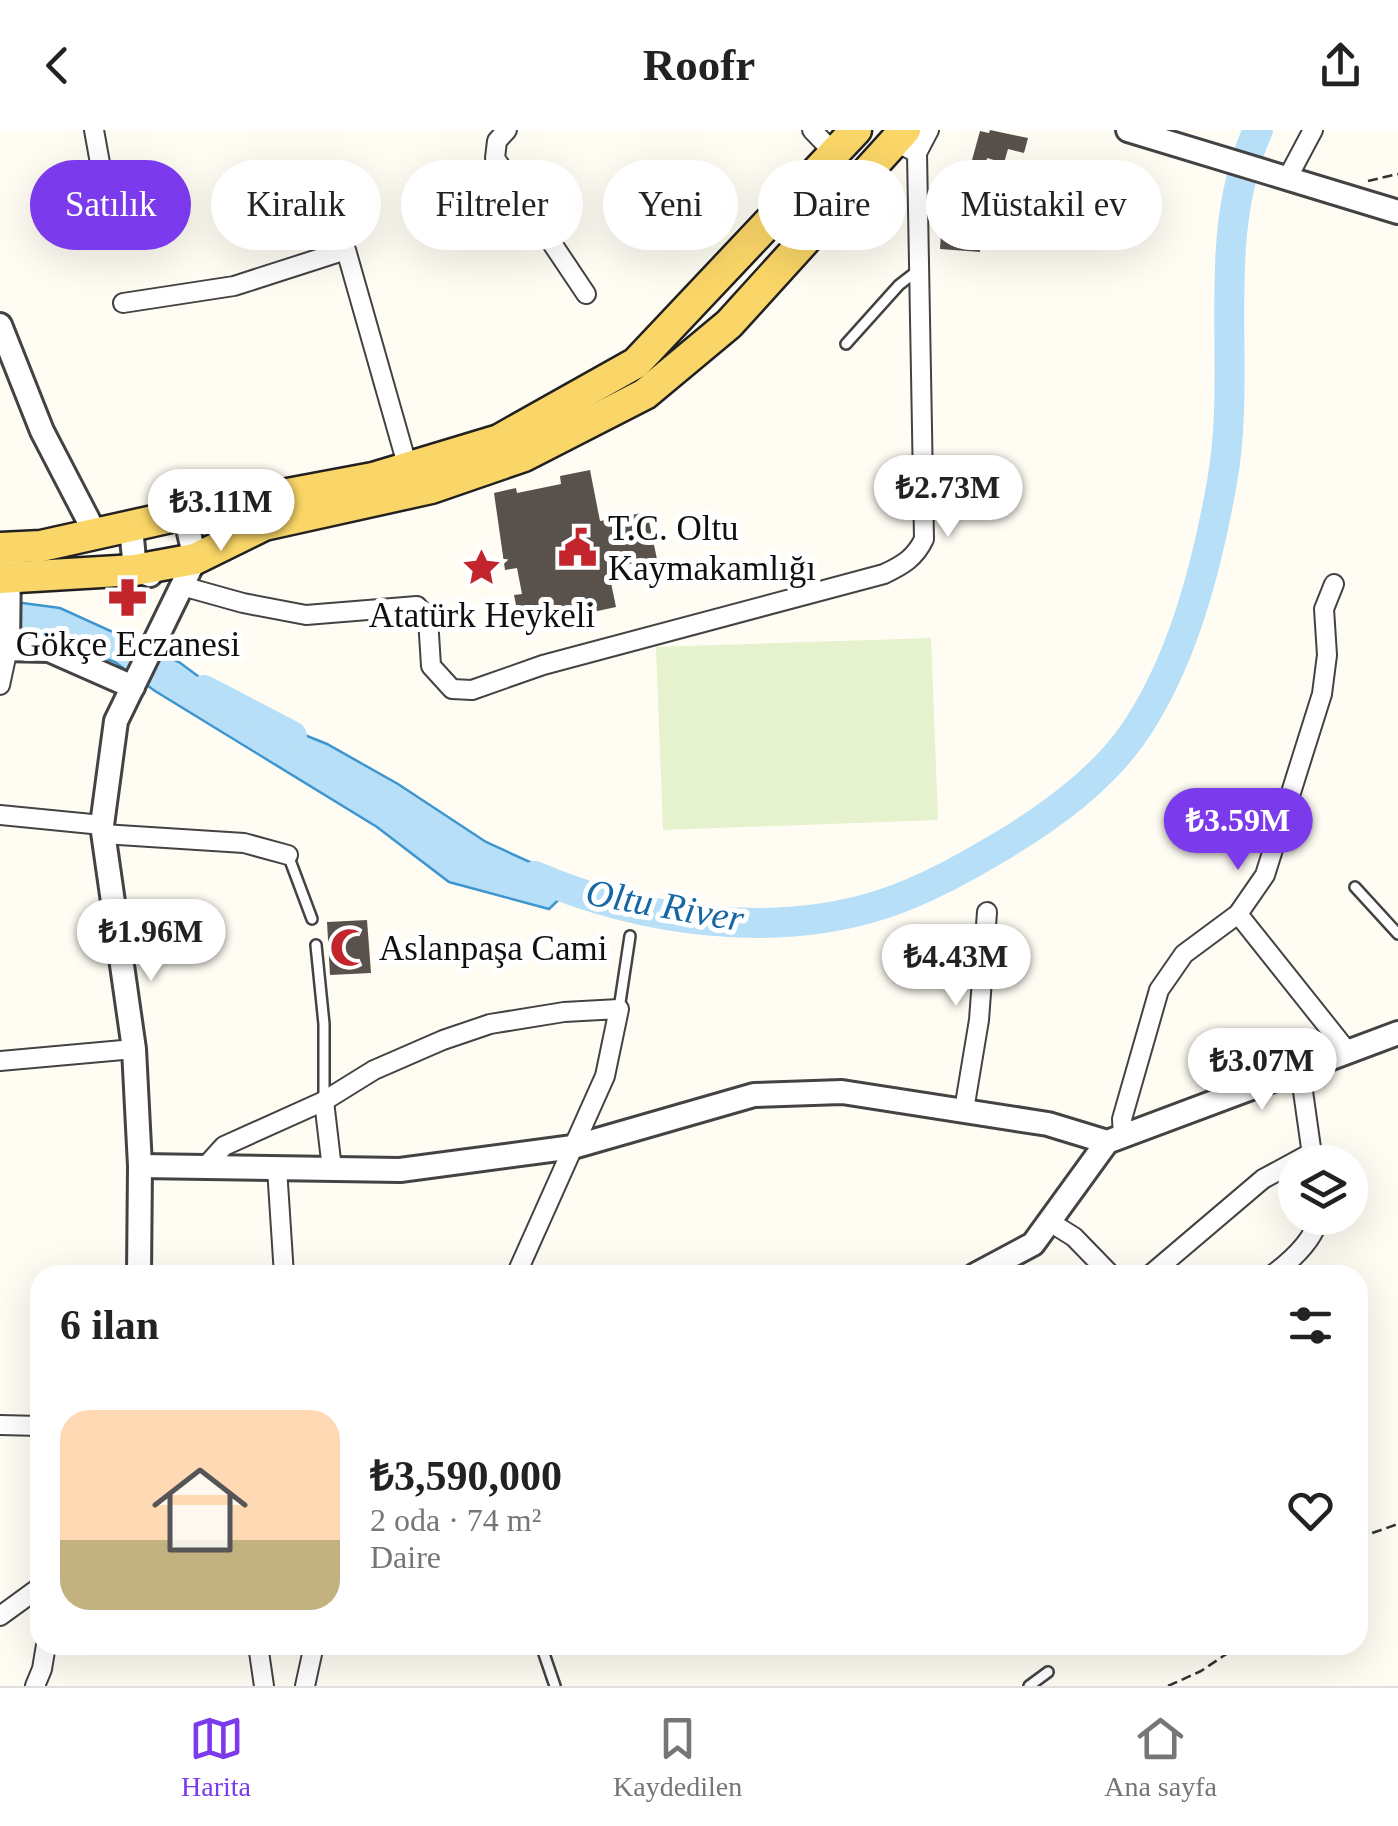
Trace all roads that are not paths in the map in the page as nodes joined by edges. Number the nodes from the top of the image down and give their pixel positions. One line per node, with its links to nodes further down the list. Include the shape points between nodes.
1 (94, 130): 10 (street)
2 (507, 130): 14 (street, via 495,158)
3 (812, 130): 9 (street)
4 (856, 130): 9 (main road)
5 (929, 130): 8 (street)
6 (1128, 130): 11 (street)
7 (1313, 130): 11 (street)
8 (905, 141): 13 (street); 24 (main road, via 729,324 645,394 524,456 431,488 264,525)
9 (834, 153): 18 (main road, via 636,363 499,440)
10 (99, 160)
11 (1288, 177): 12 (street)
12 (1398, 212)
13 (919, 269): 17 (lane); 24 (street, via 924,538 918,553 884,574 472,690 452,690 431,666 428,618 417,606 306,615 242,603)
14 (586, 294)
15 (123, 303): 18 (street, via 234,286 346,250)
16 (0, 325): 21 (street, via 42,431)
17 (846, 344)
18 (408, 468): 19 (main road)
19 (185, 514): 20 (main road); 24 (street)
20 (131, 527): 21 (main road); 23 (street)
21 (96, 536): 22 (main road, via 42,546)
22 (6, 570): 23 (main road); 26 (street)
23 (135, 570): 24 (main road)
24 (188, 572): 28 (street)
25 (1334, 584): 34 (street, via 1324,609 1328,655 1316,712 1265,875)
26 (4, 648): 27 (street); 28 (street, via 50,650)
27 (0, 685)
28 (133, 687): 30 (street, via 116,721)
29 (0, 814): 30 (street)
30 (102, 830): 31 (street, via 244,843); 41 (street)
31 (288, 855): 35 (lane)
32 (1355, 887): 36 (lane)
33 (987, 912): 46 (street)
34 (1238, 914): 42 (street); 47 (street, via 1184,954 1159,990)
35 (312, 919)
36 (1398, 934)
37 (630, 936): 39 (lane)
38 (316, 945): 45 (lane)
39 (619, 1009): 45 (street, via 490,1024 374,1070); 49 (street, via 605,1076)
40 (1398, 1034): 42 (street)
41 (134, 1049): 43 (street); 50 (street)
42 (1348, 1052): 44 (street)
43 (0, 1061)
44 (1300, 1070): 47 (street); 48 (street)
45 (324, 1101): 51 (street, via 224,1146); 53 (street)
46 (964, 1110): 47 (street); 49 (street, via 842,1092 754,1095)
47 (1115, 1139): 55 (street)
48 (1310, 1145)
49 (573, 1146): 53 (street, via 400,1170); 59 (street)
50 (140, 1166): 51 (street); 57 (street)
51 (205, 1167): 52 (street)
52 (277, 1168): 53 (street); 58 (street)
53 (332, 1169)
54 (1278, 1173): 62 (street)
55 (1050, 1222): 60 (street, via 1033,1244); 61 (street)
56 (1311, 1235): 63 (street)
57 (139, 1265)
58 (283, 1265)
59 (520, 1265)
60 (994, 1265)
61 (1101, 1265)
62 (1162, 1265)
63 (1286, 1265)
64 (0, 1425): 65 (street)
65 (30, 1426)
66 (30, 1594): 67 (street)
67 (0, 1616)
68 (44, 1655): 73 (street)
69 (259, 1655): 74 (street)
70 (312, 1655): 75 (street)
71 (544, 1655): 76 (lane)
72 (1048, 1672): 77 (lane)
73 (34, 1686)
74 (264, 1686)
75 (305, 1686)
76 (555, 1686)
77 (1029, 1686)

